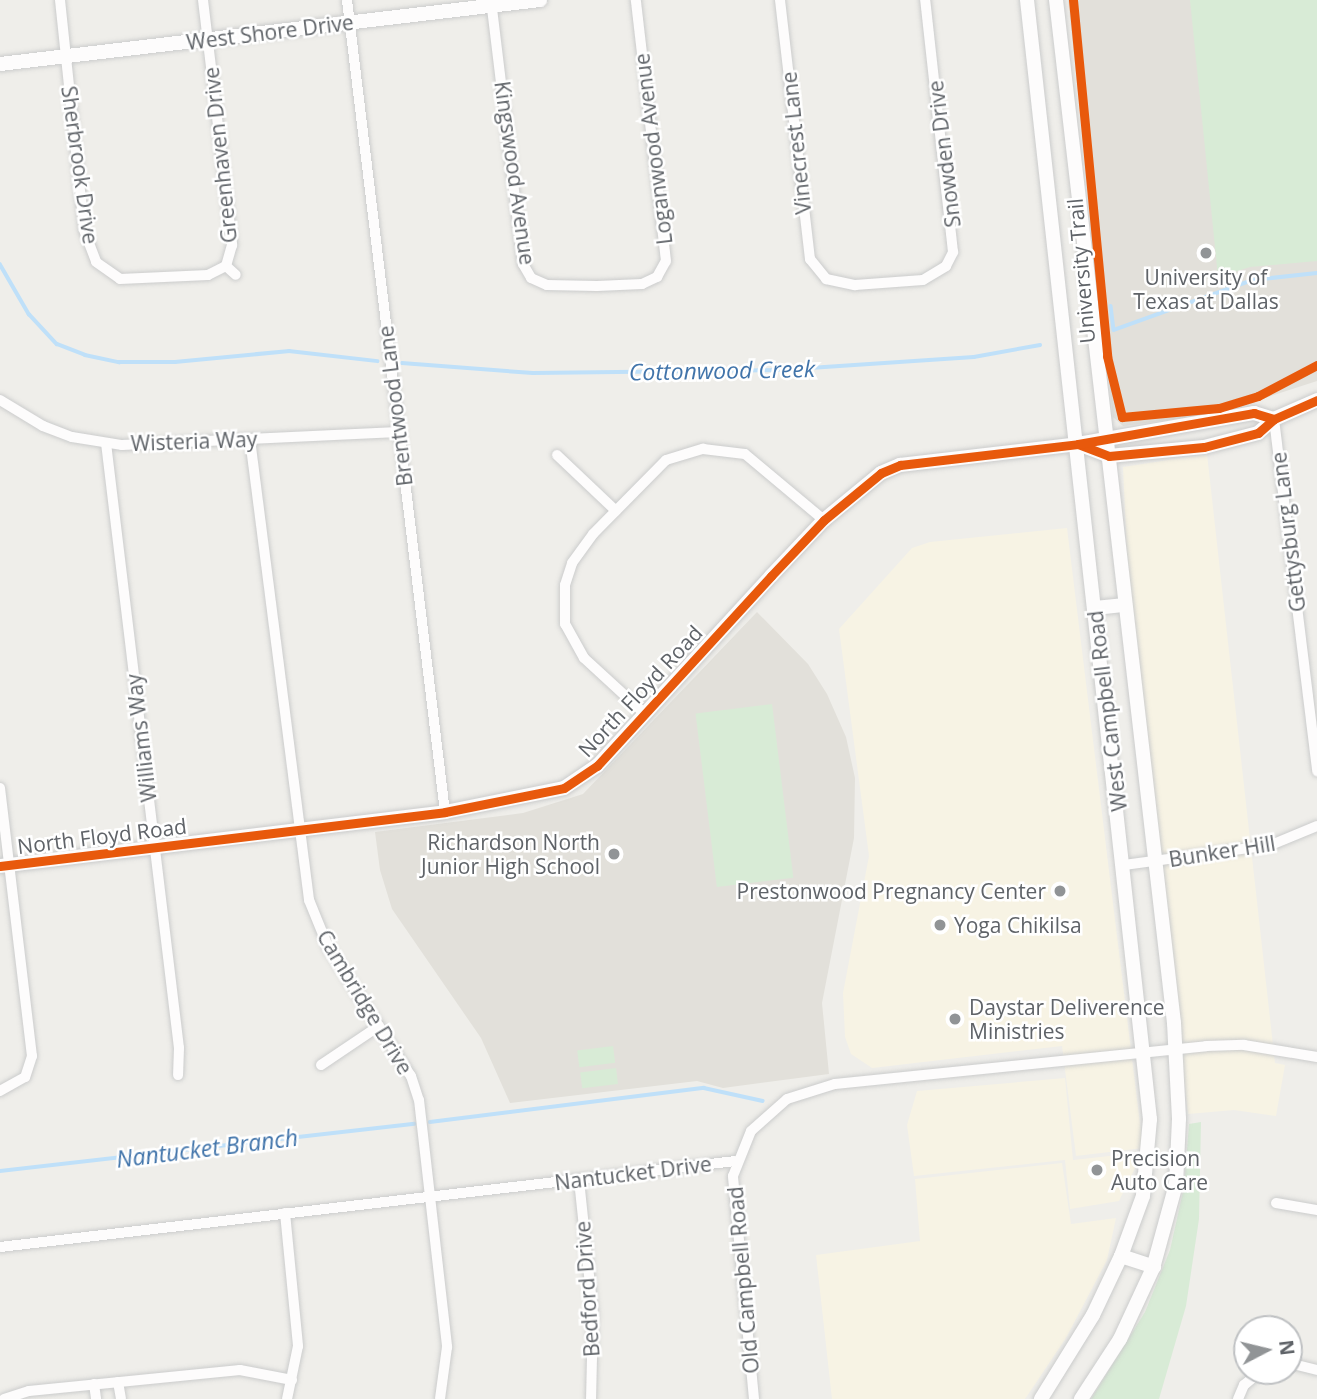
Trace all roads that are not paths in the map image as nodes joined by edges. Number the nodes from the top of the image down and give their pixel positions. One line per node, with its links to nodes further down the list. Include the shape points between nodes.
1 (60, 0): 13 (street, Sherbrook Drive)
2 (203, 0): 12 (street, Greenhaven Drive)
3 (347, 0): 11 (street, Brentwood Lane)
4 (540, 0): 10 (main road, West Shore Drive)
5 (636, 0): 18 (street, Loganwood Avenue, via 666,261 657,277 642,284)
6 (780, 0): 17 (street, Vinecrest Lane, via 807,246 814,269)
7 (925, 0): 17 (street, Snowden Drive, via 953,252 946,265 923,280 855,285)
8 (1027, 0): 26 (main road, West Campbell Road)
9 (1056, 0): 23 (main road, West Campbell Road)
10 (492, 3): 11 (main road, West Shore Drive); 18 (street, Kingswood Avenue, via 523,264 531,278 547,285)
11 (349, 22): 12 (main road, West Shore Drive); 22 (street, Brentwood Lane)
12 (208, 40): 13 (main road, West Shore Drive); 15 (street, Greenhaven Drive, via 232,245)
13 (66, 56): 14 (main road, West Shore Drive); 15 (street, Sherbrook Drive, via 85,230 96,262 112,276 128,279 208,275)
14 (0, 64)
15 (226, 266): 16 (street)
16 (236, 275)
17 (825, 279)
18 (597, 286)
19 (0, 400): 25 (street, Wisteria Way, via 43,426)
20 (1317, 400): 21 (main road, North Floyd Road)
21 (1274, 419): 23 (main road, North Floyd Road, via 1254,413 1188,428); 28 (main road, North Floyd Road, via 1258,433 1232,441); 34 (street, Gettysburg Lane)
22 (398, 432): 24 (street, Wisteria Way); 36 (street, Brentwood Lane)
23 (1106, 437): 26 (main road, North Floyd Road); 28 (main road, West Campbell Road)
24 (250, 439): 25 (street, Wisteria Way); 38 (street, Cambridge Drive)
25 (106, 443): 39 (street, Williams Way)
26 (1078, 444): 28 (main road, North Floyd Road); 30 (main road, North Floyd Road, via 890,468); 32 (main road, West Campbell Road)
27 (557, 455): 29 (street)
28 (1109, 456): 31 (main road, West Campbell Road)
29 (615, 511): 30 (street, via 666,460 676,454 718,449 745,454); 33 (street, via 572,563 562,610 572,641 584,658)
30 (824, 520): 33 (main road, North Floyd Road)
31 (1125, 605): 32 (main road); 40 (main road, West Campbell Road)
32 (1095, 608): 42 (main road, West Campbell Road)
33 (645, 714): 36 (main road, North Floyd Road, via 597,766 564,788)
34 (1317, 771)
35 (0, 788): 41 (street)
36 (445, 812): 38 (main road, North Floyd Road)
37 (1317, 826): 40 (street, Bunker Hill, via 1271,845)
38 (298, 830): 39 (main road, North Floyd Road); 43 (street, Cambridge Drive, via 304,882 318,926)
39 (154, 847): 41 (main road, North Floyd Road); 48 (street, Williams Way, via 179,1048)
40 (1155, 861): 42 (street, Bunker Hill); 44 (main road, West Campbell Road)
41 (5, 865): 49 (street, via 32,1056 25,1077)
42 (1124, 865): 45 (main road, West Campbell Road)
43 (379, 1026): 47 (street); 52 (street, Cambridge Drive, via 416,1088)
44 (1176, 1049): 45 (street, Nantucket Drive); 46 (street, Nantucket Drive, via 1244,1045); 58 (main road, West Campbell Road, via 1176,1184)
45 (1146, 1052): 50 (street, Nantucket Drive, via 820,1087 774,1108 751,1130); 57 (main road, West Campbell Road, via 1149,1155 1143,1196)
46 (1317, 1057)
47 (321, 1065)
48 (178, 1075)
49 (0, 1091)
50 (735, 1161): 51 (street, Nantucket Drive); 68 (street, Old Campbell Road, via 734,1223)
51 (579, 1180): 52 (street, Nantucket Drive); 67 (street, Bedford Drive, via 593,1313)
52 (431, 1198): 55 (street, Nantucket Drive); 66 (street, Cambridge Drive, via 447,1347)
53 (1276, 1203): 54 (street)
54 (1317, 1210)
55 (285, 1213): 56 (street, Nantucket Drive); 59 (street, via 298,1346)
56 (0, 1247)
57 (1122, 1256): 58 (main road); 69 (main road, West Campbell Road, via 1088,1324)
58 (1154, 1267): 70 (main road, West Campbell Road, via 1120,1339)
59 (292, 1380): 60 (street, via 240,1370); 65 (street)
60 (118, 1382): 61 (street); 64 (street)
61 (94, 1384): 62 (street, via 29,1391); 63 (street)
62 (4, 1399)
63 (96, 1399)
64 (121, 1399)
65 (287, 1399)
66 (440, 1399)
67 (591, 1399)
68 (754, 1399)
69 (1041, 1399)
70 (1081, 1399)

